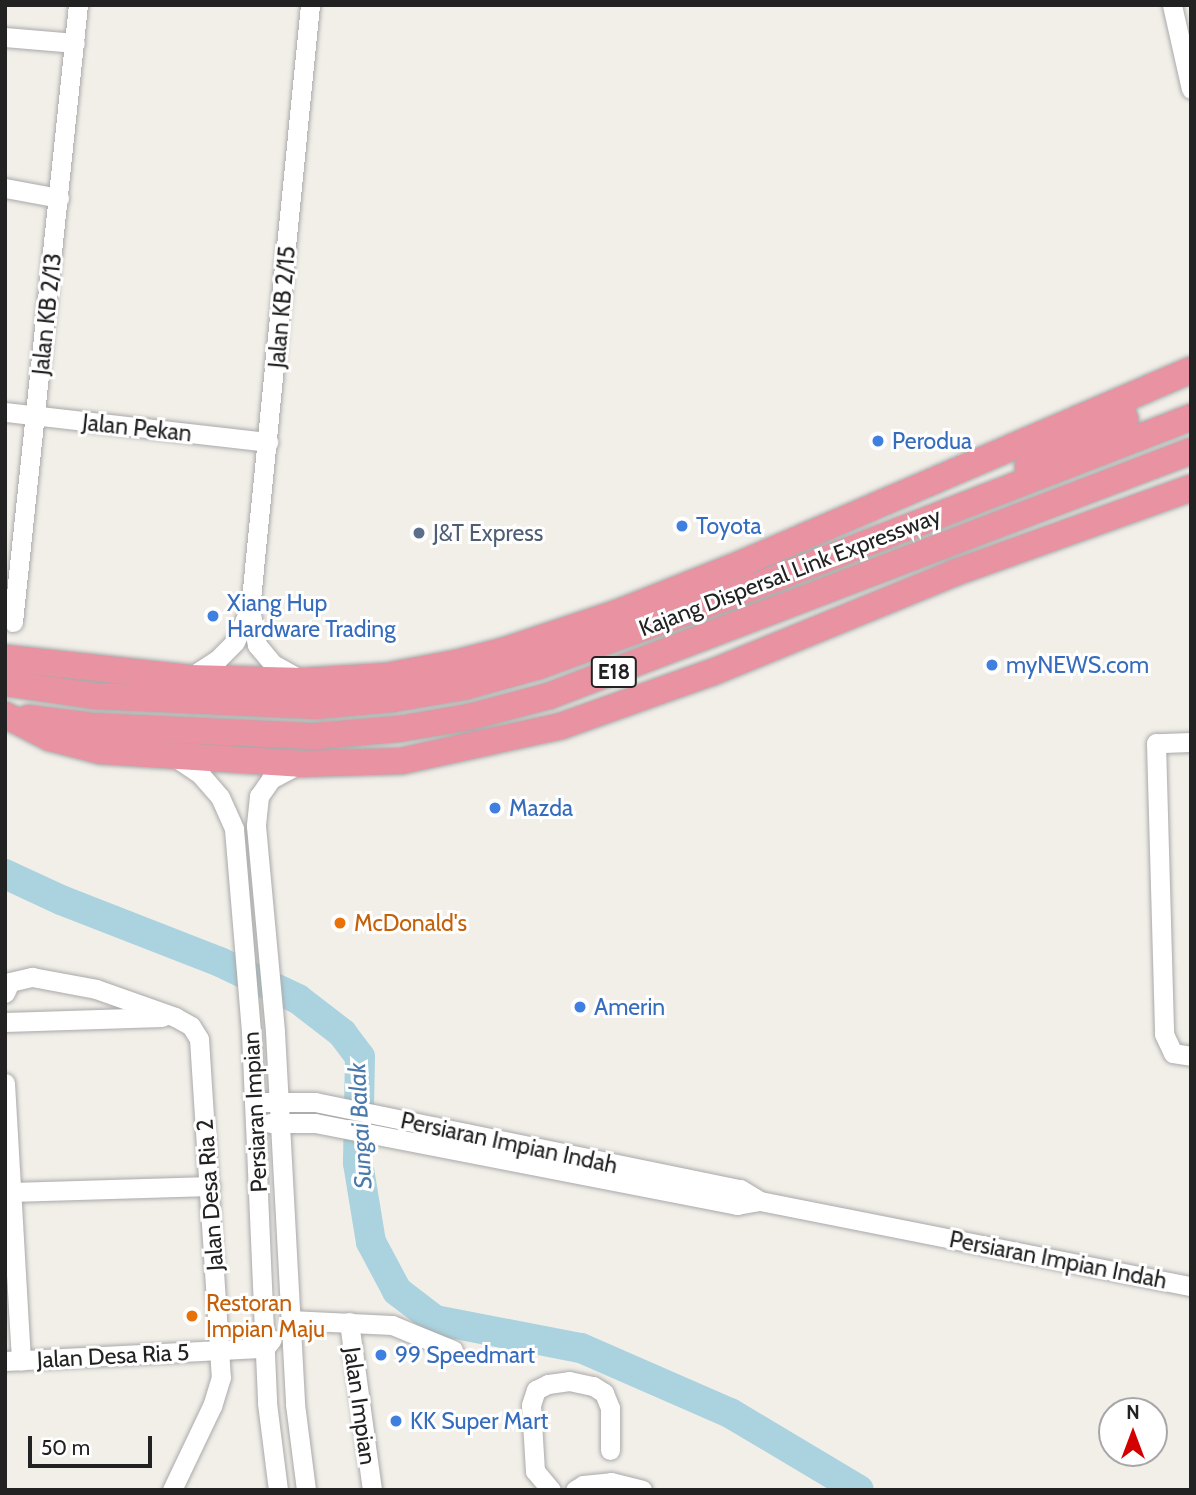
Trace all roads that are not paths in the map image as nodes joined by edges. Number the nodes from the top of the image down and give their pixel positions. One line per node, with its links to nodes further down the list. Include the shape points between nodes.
1 (78, 5): 5 (street, Jalan KB 2/13)
2 (310, 5): 14 (street, Jalan KB 2/15)
3 (1172, 5): 6 (street)
4 (5, 37): 5 (street)
5 (75, 43): 8 (street, Jalan KB 2/13)
6 (1191, 89)
7 (5, 188): 8 (street)
8 (59, 198): 12 (street, Jalan KB 2/13)
9 (1191, 370): 22 (highway, via 617,613 456,663 387,676)
10 (1191, 389): 16 (highway, via 1045,455 1025,468)
11 (5, 412): 12 (street, Jalan Pekan)
12 (37, 417): 14 (street, Jalan Pekan); 19 (street, Jalan KB 2/13)
13 (1191, 417): 16 (highway, Kajang Dispersal Link Expressway / E18)
14 (268, 442): 18 (street, Jalan KB 2/15)
15 (1191, 451): 24 (highway, Kajang Dispersal Link Expressway / E18, via 574,686 469,717 316,736 92,726)
16 (1008, 488): 23 (highway, Kajang Dispersal Link Expressway / E18, via 552,662 464,687 316,706 94,696)
17 (1191, 488): 27 (highway, via 989,559 713,672 561,726 401,761)
18 (250, 609): 21 (street, Jalan KB 2/15, via 235,642); 22 (street, Jalan KB 2/15, via 257,645 273,664)
19 (13, 622)
20 (5, 658): 21 (highway)
21 (189, 678): 22 (highway)
22 (304, 681)
23 (5, 683)
24 (5, 715): 26 (highway, via 50,738 101,751)
25 (1191, 742): 31 (street, via 1156,743 1164,1034 1173,1052)
26 (175, 757): 27 (highway); 34 (street, Persiaran Impian, via 200,774 220,797 234,829)
27 (300, 764): 33 (street, Persiaran Impian, via 271,779 259,796 256,826)
28 (5, 993): 29 (street, via 10,982 32,977 96,989)
29 (175, 1017): 30 (street); 38 (street, Jalan Desa Ria 2, via 191,1026 199,1039)
30 (5, 1022)
31 (1191, 1056)
32 (5, 1083): 39 (street)
33 (279, 1101): 34 (street, Persiaran Impian Indah); 35 (street, Persiaran Impian); 37 (street, Persiaran Impian Indah, via 315,1102)
34 (255, 1102): 36 (street, Persiaran Impian)
35 (280, 1122): 36 (street, Persiaran Impian Indah); 37 (street, Persiaran Impian Indah); 41 (street, Persiaran Impian)
36 (256, 1123): 46 (street, Persiaran Impian)
37 (407, 1133): 40 (street, Persiaran Impian Indah, via 740,1189 760,1200)
38 (210, 1185): 39 (street); 47 (street, Jalan Desa Ria 2)
39 (12, 1192): 42 (street)
40 (1191, 1286)
41 (289, 1293): 43 (street, Persiaran Impian); 46 (street, via 285,1317)
42 (11, 1295): 45 (street)
43 (290, 1320): 44 (street); 50 (street, Persiaran Impian)
44 (349, 1322): 48 (street, via 392,1325); 55 (street, Jalan Impian)
45 (13, 1331): 49 (street)
46 (265, 1348): 47 (street, Jalan Desa Ria 5); 50 (street, via 289,1379); 53 (street, Persiaran Impian)
47 (221, 1350): 49 (street, Jalan Desa Ria 5); 52 (street, Jalan Desa Ria 2, via 218,1387)
48 (453, 1350)
49 (13, 1361)
50 (295, 1404): 54 (street, Persiaran Impian)
51 (610, 1450): 56 (street, via 610,1408 604,1393 569,1381 536,1390 531,1405 535,1471)
52 (179, 1485)
53 (278, 1490)
54 (306, 1490)
55 (372, 1490)
56 (551, 1490)
57 (575, 1490): 58 (street, via 611,1482)
58 (642, 1490)

